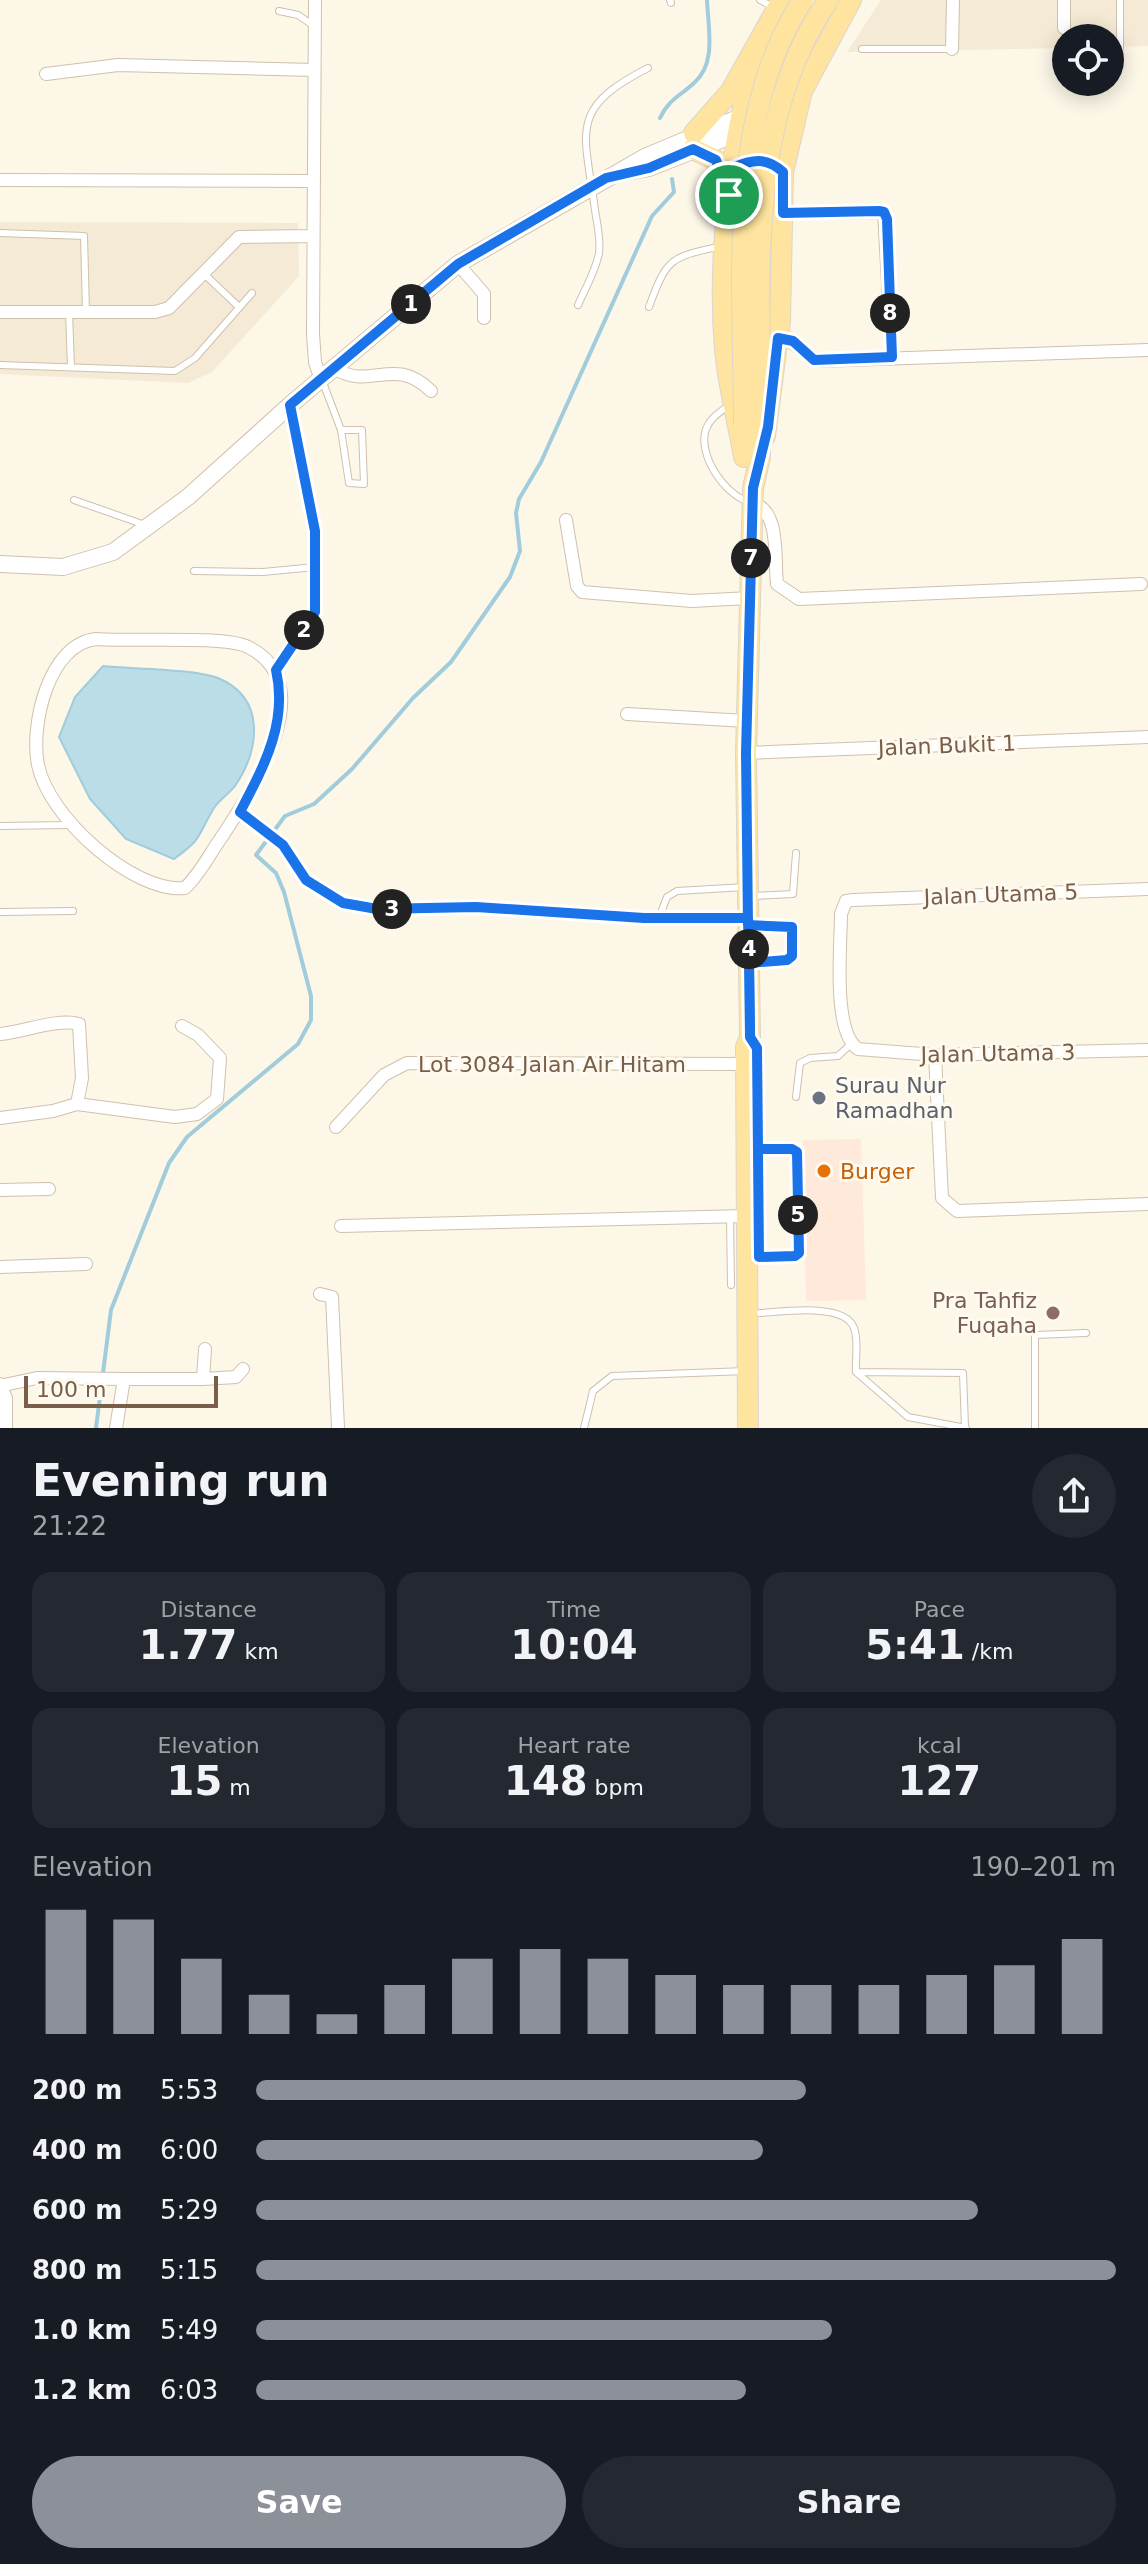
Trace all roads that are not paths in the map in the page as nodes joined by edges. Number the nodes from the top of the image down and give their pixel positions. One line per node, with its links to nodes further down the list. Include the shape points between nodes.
1 (315, 0): 12 (street)
2 (803, 0): 53 (main road, bridge, via 770,69 751,146 745,202)
3 (828, 0): 53 (main road, bridge, via 792,62 774,120 763,213)
4 (851, 0): 20 (main road)
5 (953, 0): 15 (street)
6 (1064, 0): 10 (street)
7 (1120, 0): 11 (lane)
8 (773, 3): 13 (main road)
9 (279, 11): 12 (lane)
10 (1064, 24)
11 (1120, 24)
12 (314, 26): 17 (street)
13 (759, 47): 19 (main road); 23 (main road)
14 (862, 49): 15 (lane)
15 (952, 49)
16 (648, 68): 28 (lane, via 619,83 590,112 584,132)
17 (314, 70): 18 (street, via 118,65); 27 (street)
18 (46, 74)
19 (748, 83): 20 (main road, via 756,96 768,100); 22 (main road)
20 (802, 91): 21 (main road)
21 (794, 118): 22 (street); 25 (main road)
22 (742, 122): 23 (street); 24 (main road)
23 (694, 141): 28 (street); 29 (main road, via 716,160)
24 (732, 168): 25 (main road, via 753,160 770,161); 29 (main road)
25 (783, 172): 30 (main road)
26 (0, 180): 27 (street)
27 (314, 181): 32 (street)
28 (592, 186): 34 (street); 37 (lane, via 599,255)
29 (729, 195): 33 (main road)
30 (783, 213): 44 (main road); 46 (street, via 884,212)
31 (0, 233): 42 (lane, via 84,236)
32 (313, 236): 35 (street, via 239,237); 49 (street, via 315,362)
33 (726, 246): 39 (lane, via 672,262 663,270); 51 (main road, via 725,349)
34 (458, 264): 43 (street, via 484,294); 49 (street)
35 (202, 272): 38 (lane); 42 (street, via 169,308)
36 (252, 293): 38 (lane)
37 (578, 305)
38 (239, 307): 48 (lane, via 195,358 175,371)
39 (649, 307)
40 (0, 312): 41 (street)
41 (69, 312): 42 (street); 48 (lane)
42 (86, 312)
43 (484, 318)
44 (778, 338): 46 (street, via 793,341 814,360); 55 (main road, via 768,427)
45 (1148, 350): 46 (street)
46 (892, 357)
47 (0, 365): 48 (lane)
48 (71, 367)
49 (328, 374): 50 (street, via 403,372 415,375); 52 (street); 54 (lane)
50 (431, 391)
51 (734, 401): 55 (main road); 56 (lane, via 713,417 704,445 734,498)
52 (290, 405): 59 (street); 61 (lane, via 315,531)
53 (752, 424): 55 (main road)
54 (341, 430): 54 (lane, via 362,430 364,484 349,483)
55 (752, 457): 56 (main road)
56 (752, 495): 63 (street, via 771,517 777,584 799,599); 64 (main road)
57 (74, 500): 59 (lane)
58 (566, 520): 64 (street, via 582,592 692,601)
59 (148, 527): 60 (street, via 113,552 63,567)
60 (0, 564)
61 (315, 567): 62 (lane, via 288,572); 65 (lane, via 315,612)
62 (194, 571)
63 (1141, 584)
64 (750, 598): 67 (main road)
65 (276, 670): 70 (street, via 281,691 275,736); 71 (street, via 248,647 223,641 96,639 82,640 67,650 53,675 36,738 38,768)
66 (627, 714): 67 (street)
67 (746, 721): 69 (main road)
68 (1148, 737): 69 (street, Jalan Bukit 1)
69 (746, 753): 75 (main road)
70 (240, 812): 71 (street, via 195,879 174,889 137,875); 78 (street, via 283,845 306,880 343,903 377,909 476,907)
71 (69, 825): 72 (lane)
72 (0, 826)
73 (796, 853): 75 (lane, via 793,894)
74 (1148, 889): 84 (street, Jalan Utama 5, via 846,901 841,914 843,1027)
75 (748, 892): 78 (lane, via 677,891 667,897); 79 (main road)
76 (73, 911): 77 (lane)
77 (0, 912)
78 (659, 918): 79 (street)
79 (748, 921): 80 (main road); 80 (lane, via 792,927 794,933 787,960)
80 (749, 963): 83 (main road)
81 (182, 1026): 89 (street, via 220,1058 217,1099 197,1114 175,1117)
82 (0, 1034): 89 (street, via 44,1024 79,1024 82,1078)
83 (750, 1037): 87 (main road); 92 (main road, via 757,1048)
84 (851, 1044): 86 (street, Jalan Utama 3, via 867,1052); 88 (lane, via 838,1056 800,1063)
85 (1148, 1050): 86 (street, Jalan Utama 3)
86 (935, 1055): 95 (street, via 942,1198 948,1206 957,1211)
87 (746, 1064): 91 (street, Lot 3084 Jalan Air Hitam, via 407,1063 384,1075); 96 (main road)
88 (796, 1097)
89 (77, 1104): 90 (street)
90 (0, 1118)
91 (336, 1127)
92 (758, 1149): 98 (main road); 98 (lane, via 797,1152 799,1253)
93 (49, 1189): 94 (street)
94 (0, 1190)
95 (1148, 1204)
96 (738, 1216): 97 (street); 101 (lane); 107 (main road)
97 (341, 1226)
98 (759, 1257): 103 (main road)
99 (86, 1264): 100 (street)
100 (0, 1267)
101 (731, 1285)
102 (320, 1294): 115 (street, via 332,1297)
103 (760, 1313): 108 (lane, via 831,1311 843,1316 854,1327); 118 (main road)
104 (1086, 1333): 119 (lane, via 1035,1335)
105 (205, 1349): 110 (street)
106 (243, 1369): 110 (street, via 236,1377)
107 (747, 1371): 116 (lane, via 612,1376 593,1391); 117 (main road)
108 (856, 1372): 112 (lane, via 908,1417); 112 (lane, via 963,1373)
109 (124, 1379): 110 (street); 111 (street, via 37,1378); 114 (street)
110 (203, 1379)
111 (2, 1384): 113 (street)
112 (966, 1427)
113 (6, 1428)
114 (116, 1428)
115 (338, 1428)
116 (584, 1428)
117 (748, 1428)
118 (761, 1428)
119 (1035, 1428)

